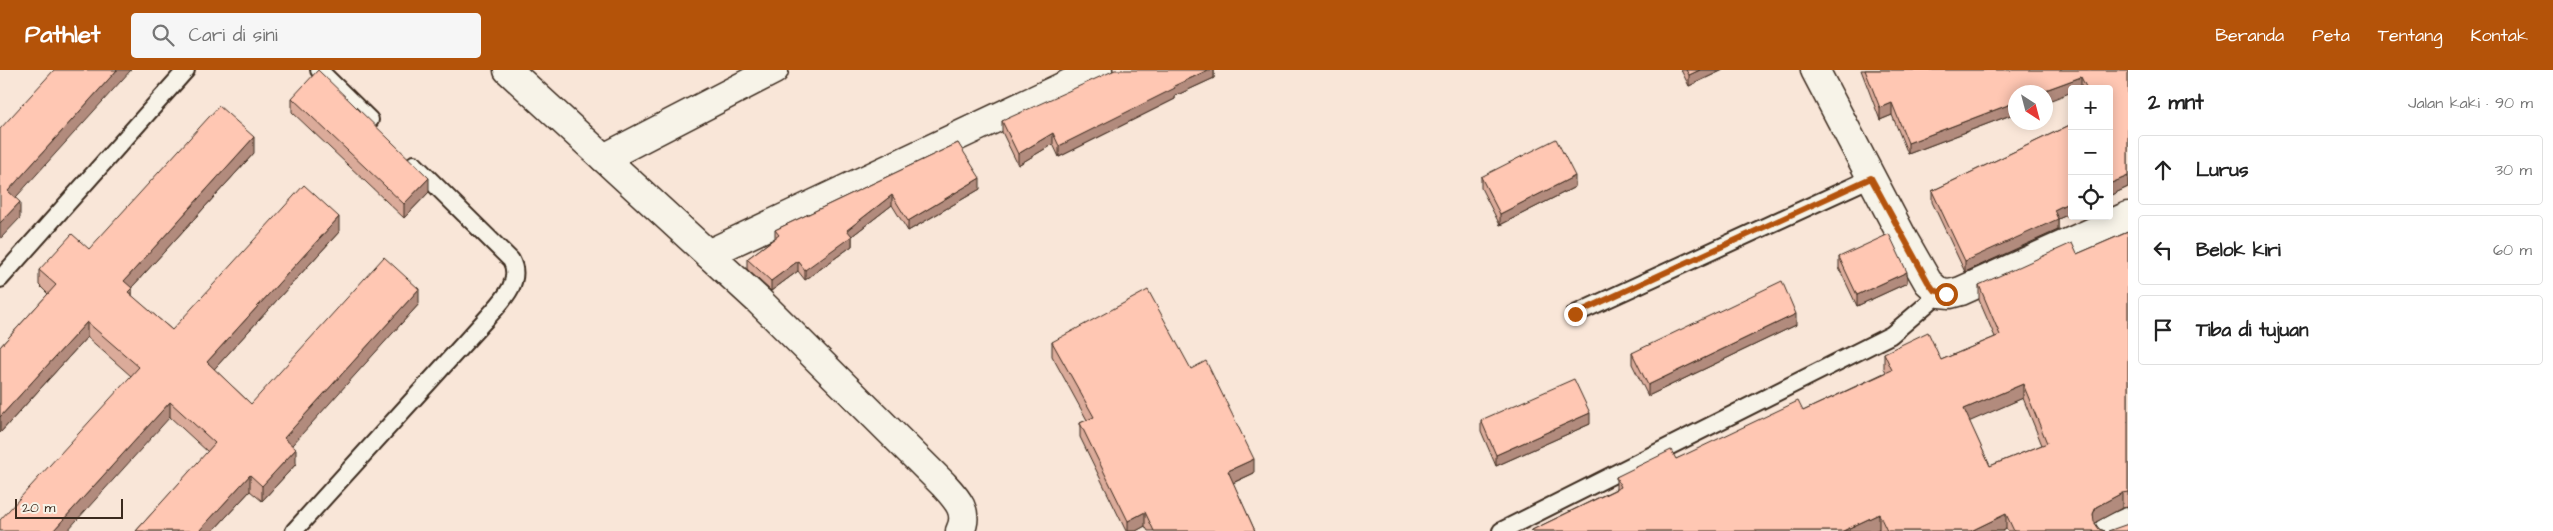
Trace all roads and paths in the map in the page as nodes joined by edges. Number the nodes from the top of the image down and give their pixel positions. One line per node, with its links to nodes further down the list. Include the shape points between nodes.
1 (186, 70): 13 (lane)
2 (319, 70): 7 (lane)
3 (508, 70): 9 (street)
4 (774, 70): 9 (street)
5 (1098, 70): 12 (street)
6 (1815, 70): 10 (street)
7 (381, 131)
8 (402, 151): 17 (lane, via 511,260 516,275 493,311)
9 (604, 158): 12 (street)
10 (1871, 178): 14 (street, via 1928,282); 15 (lane)
11 (2128, 216): 14 (street, via 1961,291)
12 (708, 254): 18 (street, via 953,495 963,512 964,522)
13 (0, 279)
14 (1940, 293): 19 (lane, via 1891,335)
15 (1575, 314)
16 (2128, 522): 20 (street)
17 (294, 531)
18 (960, 531)
19 (1501, 531)
20 (2108, 531)

